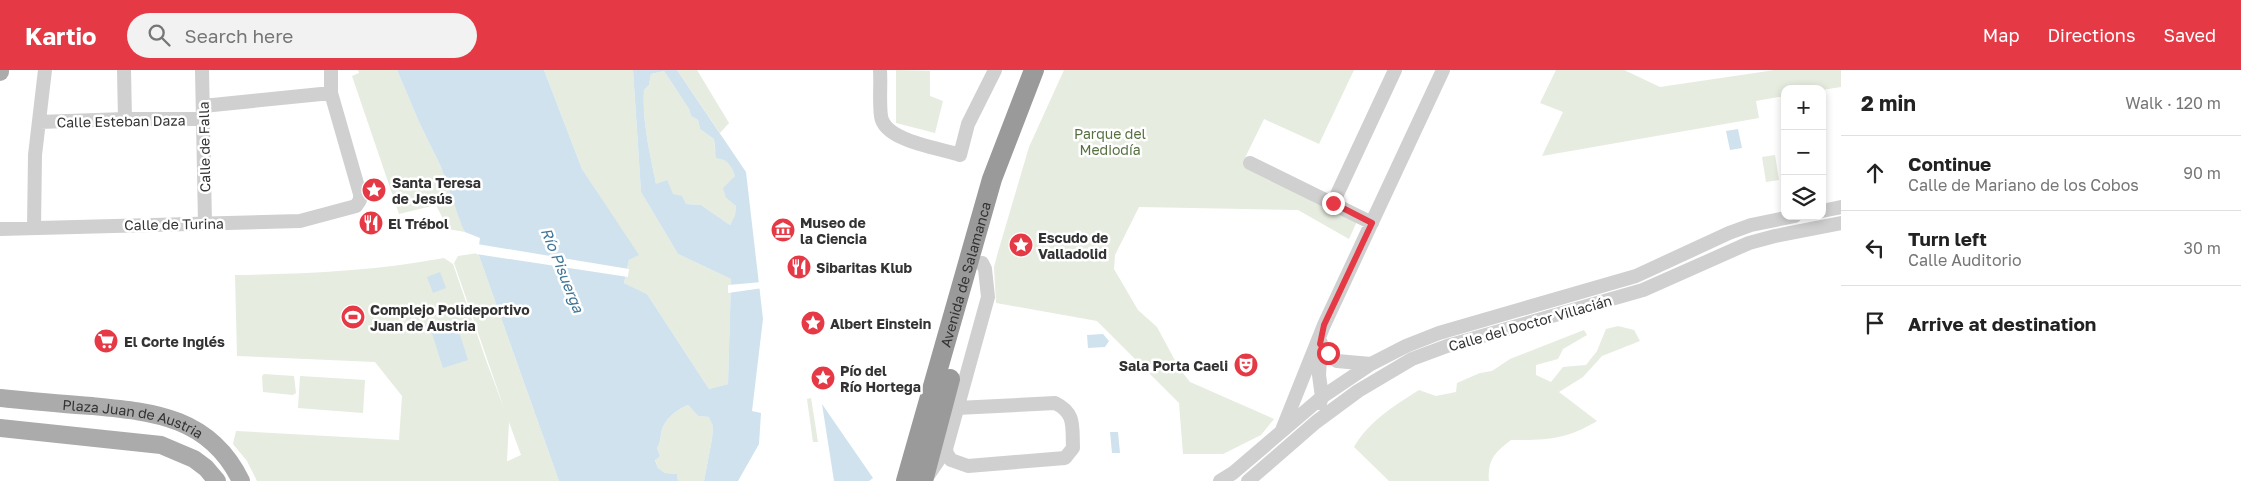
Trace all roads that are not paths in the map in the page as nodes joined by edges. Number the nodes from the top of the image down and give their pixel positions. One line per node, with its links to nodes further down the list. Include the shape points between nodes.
1 (45, 70): 14 (street)
2 (124, 70): 13 (street)
3 (202, 70): 12 (street, Calle de Falla)
4 (331, 70): 11 (street)
5 (880, 70): 6 (street, via 881,116 888,131 899,138 960,155 968,124)
6 (995, 70)
7 (1034, 70): 41 (highway, Avenida de Salamanca, via 994,171)
8 (1049, 70): 25 (highway, Avenida de Salamanca, via 1014,152)
9 (1395, 70): 16 (street)
10 (1443, 70): 21 (street)
11 (331, 93): 12 (street, Calle Esteban Daza); 20 (street, Calle de Turina, via 360,194 358,205 300,222)
12 (203, 113): 13 (street, Calle Esteban Daza); 20 (street, Calle de Falla)
13 (125, 119): 14 (street, Calle Esteban Daza)
14 (39, 122): 23 (street)
15 (1250, 163): 16 (street)
16 (1333, 203): 21 (street)
17 (1841, 207): 18 (street)
18 (1826, 210)
19 (1781, 219): 29 (street, Calle del Doctor Villacián, via 1729,233 1636,276 1439,333)
20 (205, 223): 23 (street, Calle de Turina)
21 (1372, 223): 26 (street)
22 (1841, 224): 34 (street, Calle del Doctor Villacián, via 1749,243 1643,290 1447,346 1389,372)
23 (34, 228): 24 (street, Calle de Turina)
24 (0, 229)
25 (982, 263): 33 (street, Avenida de Salamanca, via 988,298); 42 (highway, Avenida de Salamanca)
26 (1324, 325): 27 (street); 30 (street)
27 (1320, 344): 28 (street); 30 (street)
28 (1337, 361): 29 (street); 30 (street)
29 (1371, 364): 32 (street, Calle del Doctor Villacián)
30 (1310, 367): 32 (street); 32 (street, via 1305,393); 37 (street)
31 (0, 398): 40 (main road, Plaza Juan de Austria, via 163,415 210,440)
32 (1318, 403): 34 (street); 35 (street); 37 (street, Calle del Doctor Villacián)
33 (957, 408): 38 (street, Avenida de Salamanca); 38 (street, via 1055,403 1071,414 1073,448 1065,458 968,466 951,460)
34 (1334, 409): 35 (street, Calle del Doctor Villacián)
35 (1316, 422): 44 (street, Calle del Doctor Villacián)
36 (0, 428): 39 (main road, Plaza Juan de Austria, via 162,445 194,459)
37 (1281, 430): 43 (street, Calle del Doctor Villacián)
38 (946, 449): 42 (street, Avenida de Salamanca)
39 (217, 481)
40 (241, 481)
41 (906, 481)
42 (923, 481)
43 (1220, 481)
44 (1248, 481)

